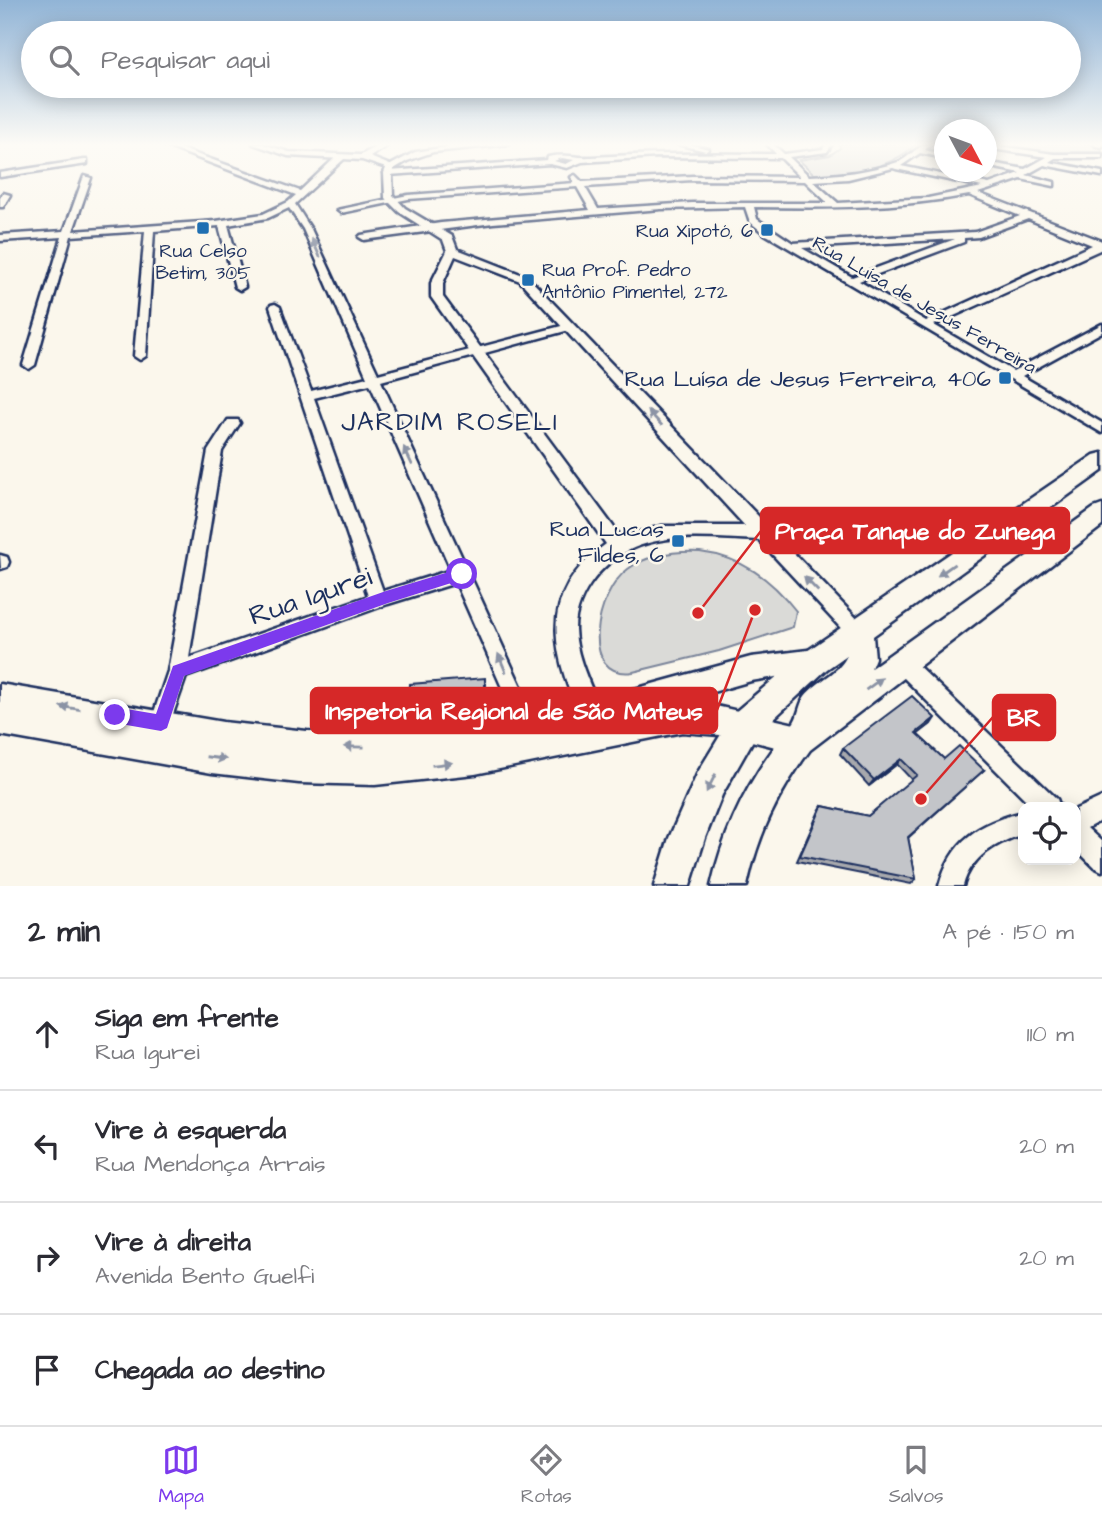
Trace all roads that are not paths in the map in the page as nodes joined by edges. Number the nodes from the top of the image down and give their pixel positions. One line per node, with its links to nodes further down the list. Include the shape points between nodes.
1 (84, 185): 23 (street)
2 (263, 185): 12 (street)
3 (311, 185): 12 (street)
4 (388, 185): 13 (street)
5 (564, 185): 13 (street)
6 (581, 185): 18 (street)
7 (814, 185): 16 (street)
8 (987, 185): 9 (street)
9 (990, 186): 10 (street)
10 (968, 192): 16 (street); 19 (street)
11 (6, 195): 14 (street)
12 (296, 199): 20 (street, via 265,216); 40 (street, one-way to 12)
13 (391, 200): 17 (street); 21 (street)
14 (0, 205)
15 (749, 206): 16 (street); 18 (street); 28 (street, via 757,223)
16 (838, 207)
17 (341, 210)
18 (596, 212): 21 (street)
19 (1027, 218): 24 (street, Rua Luísa de Jesus Ferreira); 27 (street)
20 (223, 224): 22 (street); 31 (street)
21 (430, 225): 25 (street); 29 (street, via 448,238)
22 (150, 229): 23 (street); 37 (street)
23 (67, 234): 26 (street); 38 (street)
24 (976, 235): 28 (street, Rua Luísa de Jesus Ferreira); 30 (street)
25 (364, 237)
26 (0, 238)
27 (1101, 245): 33 (street)
28 (791, 246): 30 (street, Rua Luísa de Jesus Ferreira)
29 (449, 259): 34 (street, via 476,259 524,279); 36 (street, via 437,283 437,297)
30 (851, 281): 33 (street, Rua Luísa de Jesus Ferreira)
31 (240, 287)
32 (275, 307): 41 (street)
33 (926, 325): 39 (street, Rua Luísa de Jesus Ferreira)
34 (569, 327): 36 (street); 46 (street, one-way to 34)
35 (1102, 327): 39 (street)
36 (475, 352): 40 (street); 47 (street)
37 (140, 356)
38 (29, 365)
39 (1013, 376): 43 (street, Rua Luísa de Jesus Ferreira)
40 (372, 379): 41 (street); 48 (street, one-way to 40)
41 (307, 396): 49 (street)
42 (233, 423): 53 (street, via 214,457)
43 (1102, 429)
44 (1102, 460): 50 (main road, one-way to 50)
45 (1102, 514): 52 (main road)
46 (762, 533): 47 (street, via 657,533 636,535); 50 (street, one-way to 46)
47 (616, 544): 55 (street, via 591,564 570,598 565,628 571,662)
48 (462, 574): 49 (street, Rua Igurei); 58 (street, one-way to 48)
49 (378, 600): 53 (street, Rua Igurei)
50 (858, 633): 51 (main road); 60 (main road, via 864,657 814,708)
51 (817, 660): 55 (main road, via 751,669); 57 (main road)
52 (902, 663): 60 (main road, one-way to 52); 61 (street)
53 (178, 671): 59 (street)
54 (0, 697): 59 (main road, one-way to 54)
55 (594, 712): 57 (main road, via 693,716); 58 (main road); 59 (main road, one-way to 55, via 212,758 299,768 375,770 475,759)
56 (0, 721): 59 (main road)
57 (746, 724): 60 (main road); 67 (main road, one-way to 67, via 710,784)
58 (529, 726): 59 (main road, one-way to 59, via 379,747)
59 (155, 734)
60 (803, 736): 68 (main road, via 777,766 760,796 741,837)
61 (1044, 802)
62 (1102, 808): 63 (street)
63 (1081, 818)
64 (1018, 825): 69 (street, via 984,837 965,853)
65 (1081, 838): 66 (street)
66 (1102, 859)
67 (672, 886)
68 (729, 886)
69 (951, 886)

